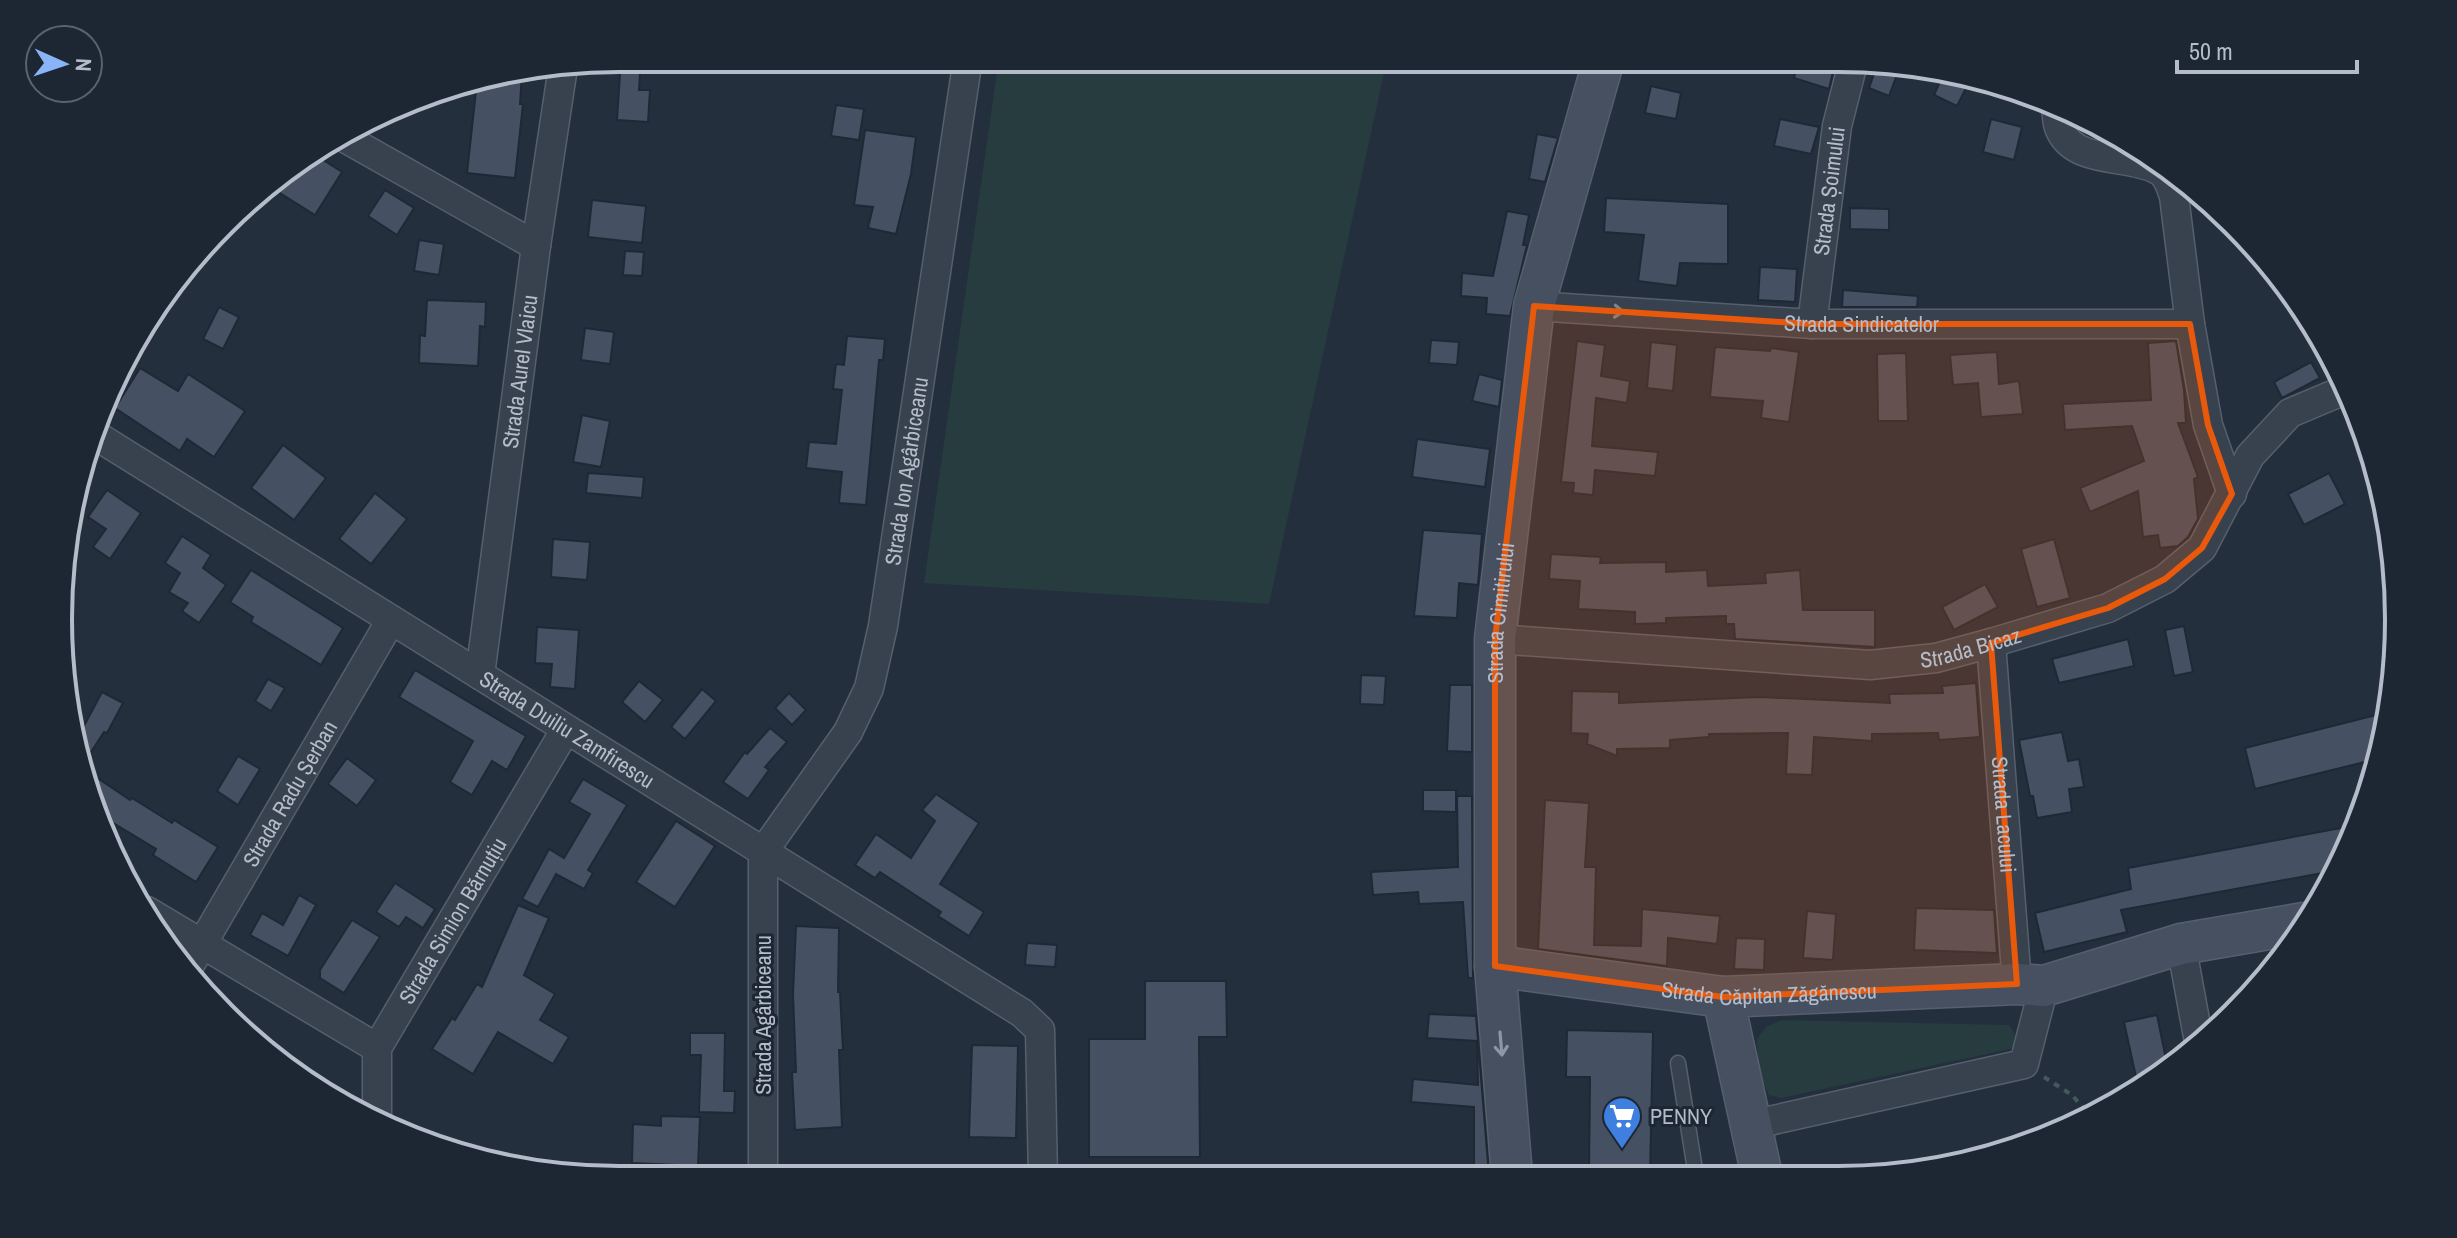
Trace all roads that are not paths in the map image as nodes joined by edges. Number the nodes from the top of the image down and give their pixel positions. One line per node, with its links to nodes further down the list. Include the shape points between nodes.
1 (966, 72): 21 (street, Strada Ion Agârbiceanu, via 883,626 869,688 848,732)
2 (1600, 72): 10 (street, Strada Cimitirului)
3 (1851, 72): 11 (street, Strada Șoimului, via 1837,126)
4 (562, 75): 9 (street, Strada Aurel Vlaicu)
5 (2058, 119): 7 (street, via 2068,141 2087,152)
6 (351, 142): 9 (street)
7 (2145, 166)
8 (2170, 184): 12 (street)
9 (536, 246): 19 (street, Strada Aurel Vlaicu)
10 (1534, 306): 11 (street, Strada Sindicatelor, one-way to 11); 17 (street, Strada Cimitirului)
11 (1812, 324): 12 (street, Strada Sindicatelor)
12 (2190, 324): 15 (street, via 2208,425)
13 (2336, 394): 15 (street, Strada Bicaz, via 2290,413 2250,456)
14 (102, 439): 16 (street, Strada Duiliu Zamfirescu)
15 (2232, 494): 18 (street, Strada Bicaz, via 2202,548 2165,579 2108,608)
16 (391, 620): 19 (street, Strada Duiliu Zamfirescu); 24 (street, Strada Radu Șerban)
17 (1495, 639): 18 (street, Strada Bicaz, via 1870,665 1936,658); 27 (street, Strada Cimitirului)
18 (1991, 643): 28 (street, Strada Lacului)
19 (480, 675): 20 (street, Strada Duiliu Zamfirescu)
20 (566, 729): 21 (street, Strada Duiliu Zamfirescu); 31 (street, Strada Simion Bărnuțiu)
21 (763, 852): 35 (street, Strada Agârbiceanu); 36 (street, Strada Duiliu Zamfirescu, via 1022,1013 1040,1030)
22 (162, 919): 24 (street)
23 (2291, 925): 25 (street, Strada Căpitan Zăgănescu)
24 (203, 942): 26 (street, Strada Radu Șerban); 31 (street)
25 (2181, 944): 28 (street, Strada Căpitan Zăgănescu); 30 (street)
26 (192, 961)
27 (1495, 966): 29 (street, Strada Căpitan Zăgănescu); 37 (street, Strada Cimitirului, one-way to 37)
28 (2030, 985): 29 (street, Strada Căpitan Zăgănescu); 34 (street, via 2024,1064)
29 (1723, 997): 34 (street)
30 (2197, 1032)
31 (377, 1048): 33 (street)
32 (1678, 1063): 38 (lane)
33 (377, 1110)
34 (1751, 1125): 39 (street)
35 (763, 1166)
36 (1043, 1166)
37 (1511, 1166)
38 (1694, 1166)
39 (1760, 1166)

